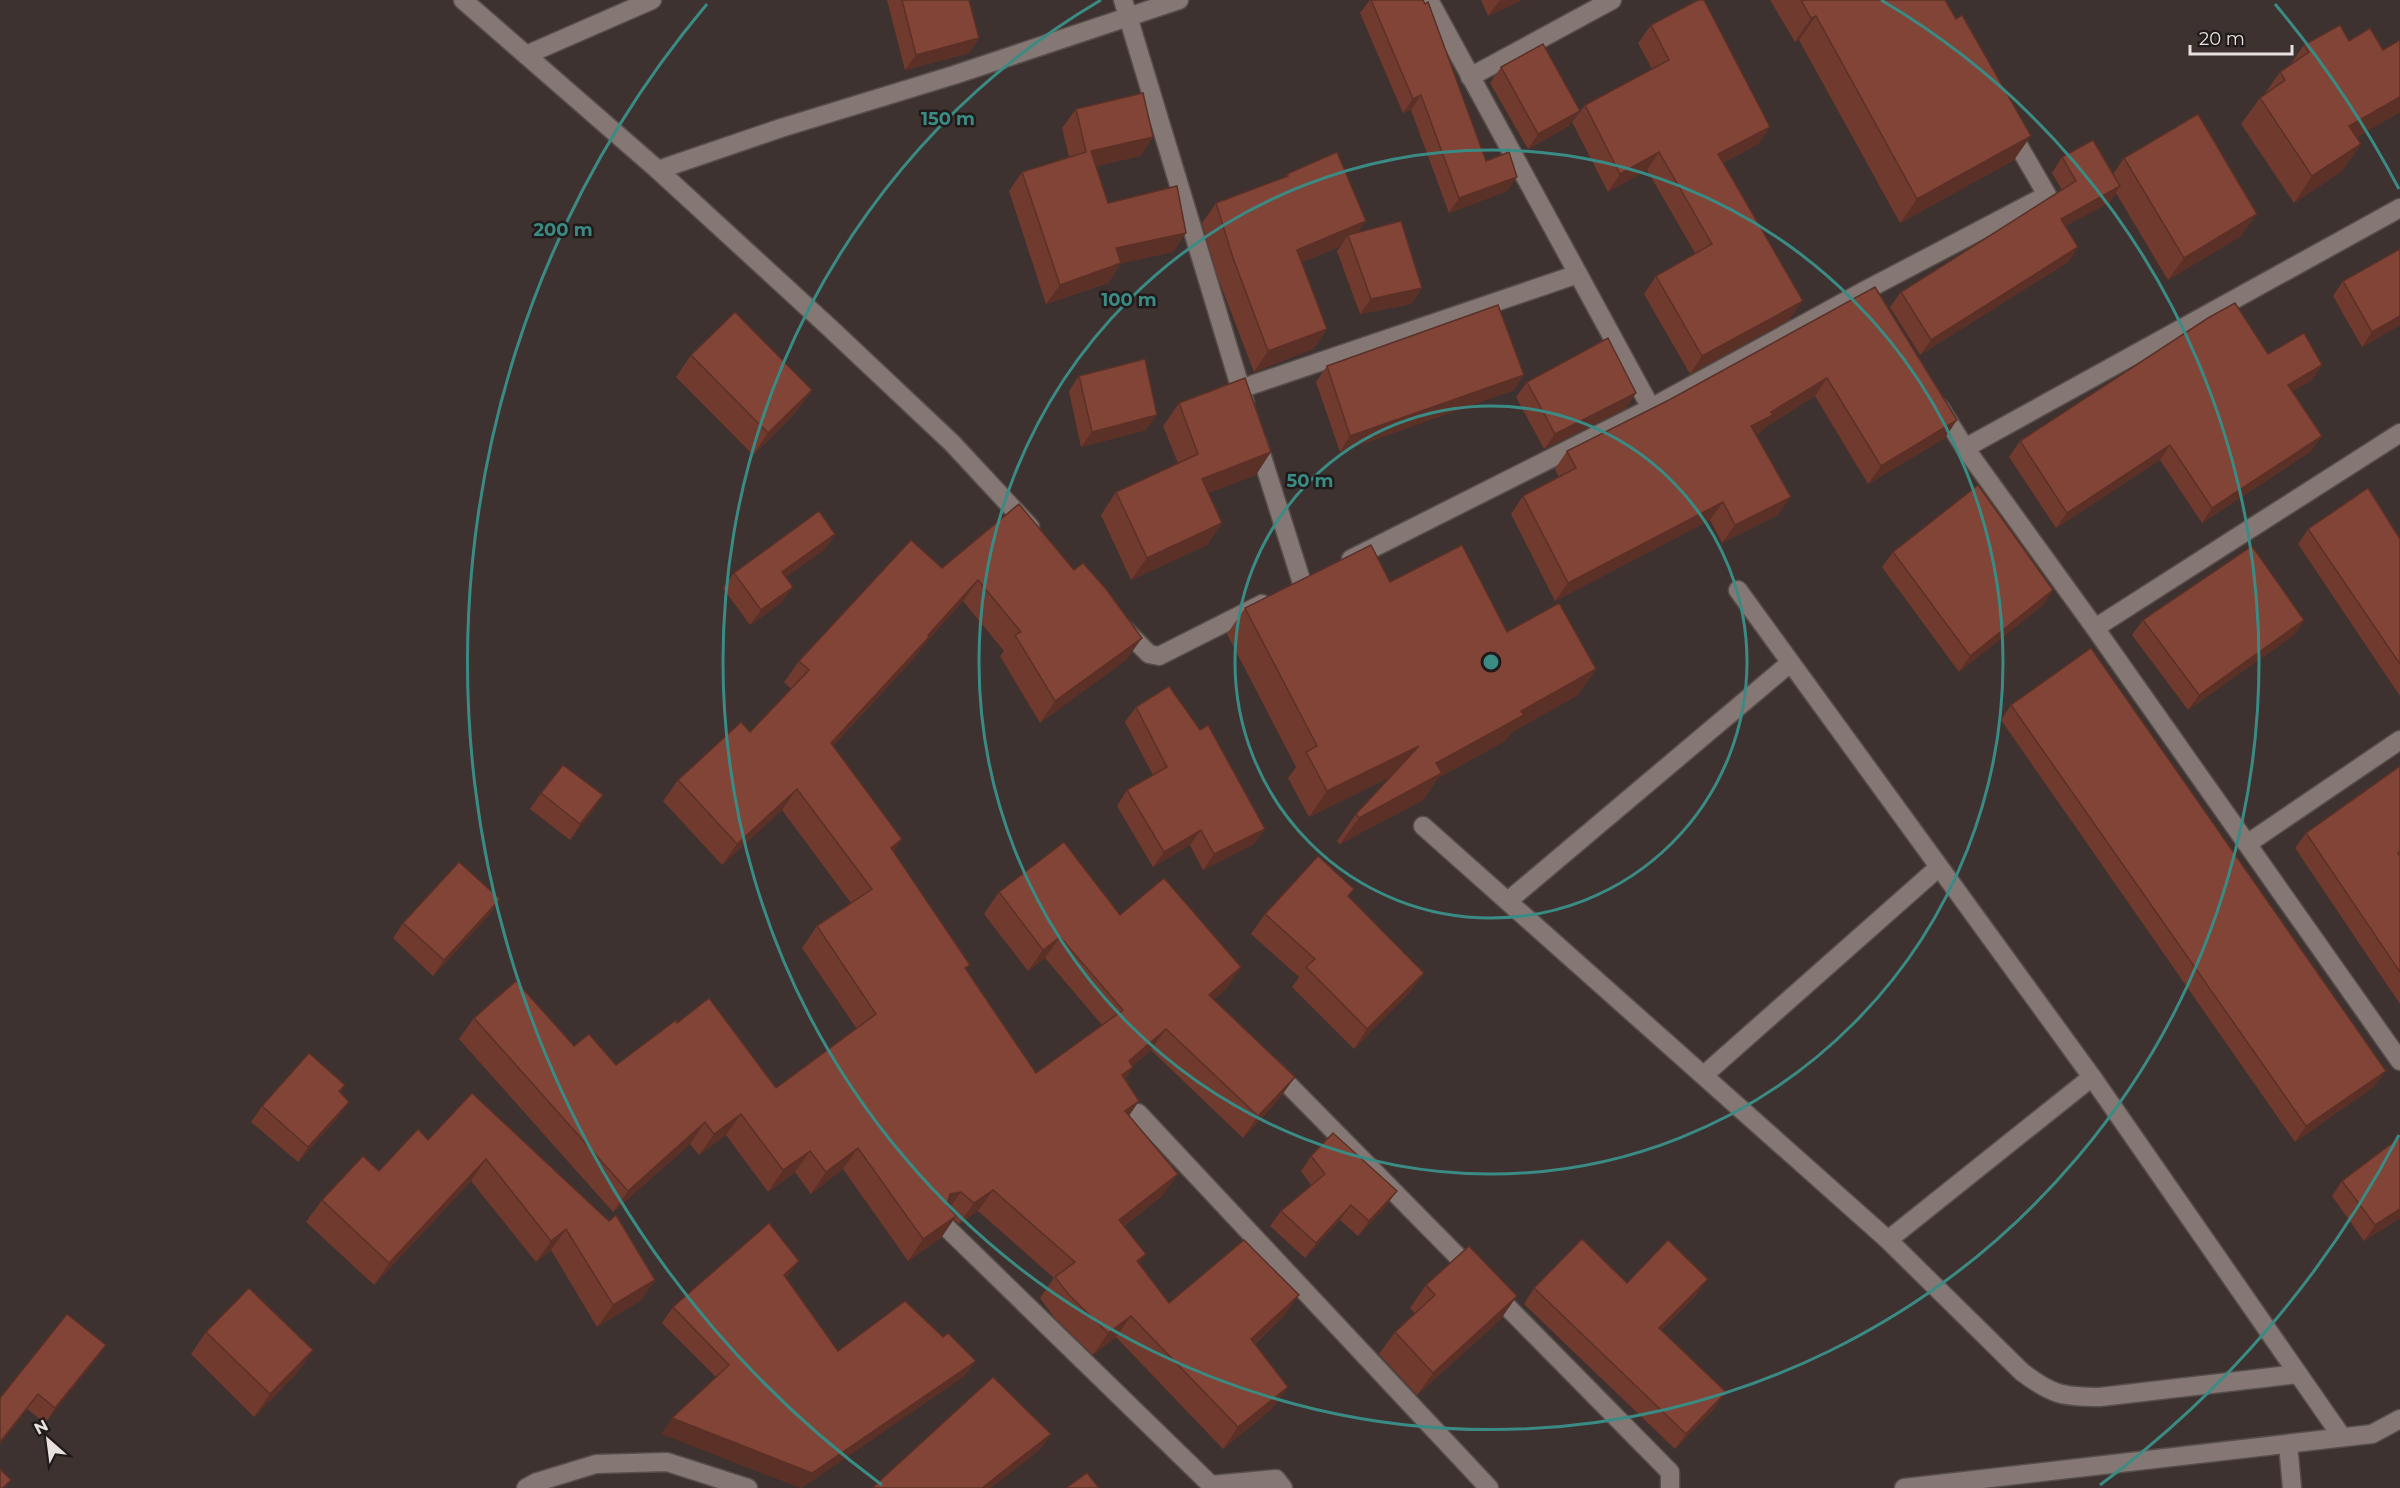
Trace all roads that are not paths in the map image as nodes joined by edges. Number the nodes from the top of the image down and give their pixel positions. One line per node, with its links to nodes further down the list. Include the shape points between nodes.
1 (463, 0): 8 (street)
2 (652, 0): 8 (street)
3 (1123, 0): 7 (street)
4 (1179, 0): 7 (street)
5 (1429, 0): 9 (street)
6 (1612, 0): 9 (street)
7 (1128, 18): 11 (street); 16 (street)
8 (526, 55): 11 (street)
9 (1470, 77): 13 (street)
10 (2000, 113): 14 (street, via 2047,195)
11 (658, 170): 21 (street, via 952,443)
12 (2400, 208): 20 (street)
13 (1578, 274): 16 (street); 18 (street)
14 (1866, 290): 15 (street); 18 (street)
15 (1878, 310)
16 (1240, 389): 22 (street)
17 (1928, 389): 20 (street)
18 (1651, 408): 22 (street)
19 (2400, 433): 25 (street)
20 (1965, 448): 25 (street)
21 (1038, 536)
22 (1302, 583): 24 (street, via 1159,656 1144,650)
23 (1738, 590): 26 (street)
24 (1108, 612)
25 (2095, 628): 29 (street)
26 (1790, 663): 30 (street); 31 (street)
27 (2400, 740): 29 (street)
28 (1423, 826): 31 (street)
29 (2247, 844): 33 (street)
30 (1940, 867): 34 (street); 35 (street)
31 (1508, 901): 34 (street)
32 (1259, 1055): 48 (street, via 1670,1472)
33 (2400, 1061)
34 (1704, 1075): 38 (street)
35 (2092, 1077): 38 (street); 39 (street)
36 (1138, 1113): 47 (street)
37 (943, 1224): 46 (street, via 1211,1485 1276,1479)
38 (1888, 1240): 39 (street, via 2022,1372 2041,1387 2070,1397 2100,1397)
39 (2298, 1374): 41 (street)
40 (2400, 1419): 41 (street, via 2372,1434)
41 (2342, 1437): 42 (street)
42 (2288, 1444): 43 (street); 50 (street)
43 (1964, 1484): 49 (street)
44 (525, 1488): 45 (street, via 596,1464 667,1462)
45 (748, 1488)
46 (1283, 1488)
47 (1490, 1488)
48 (1670, 1488)
49 (1904, 1488)
50 (2292, 1488)

